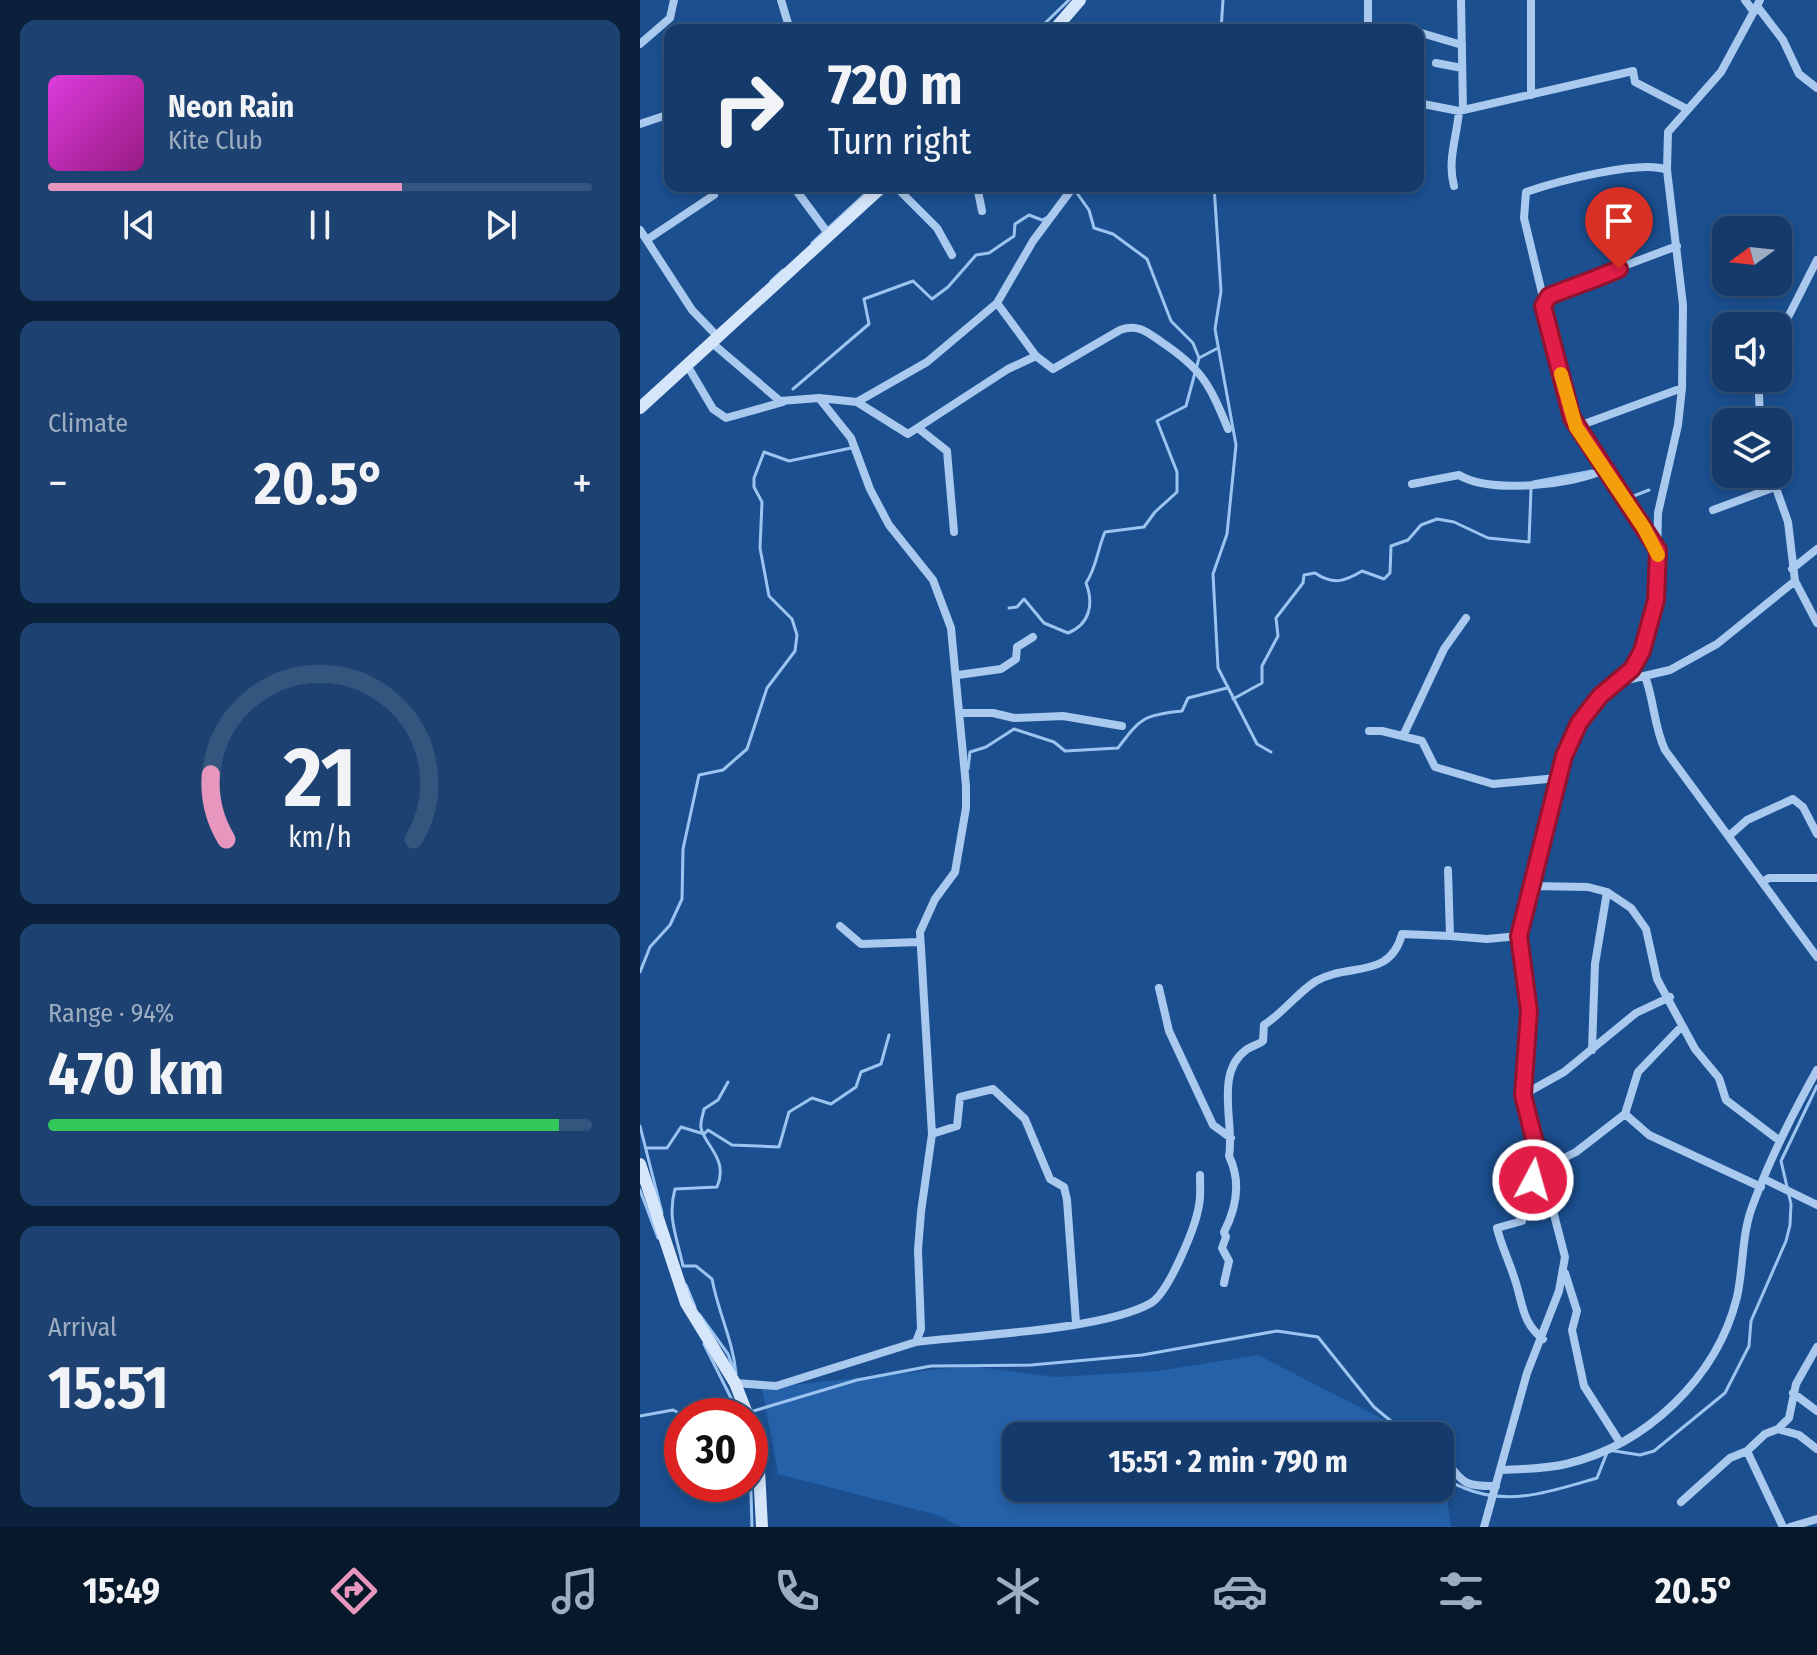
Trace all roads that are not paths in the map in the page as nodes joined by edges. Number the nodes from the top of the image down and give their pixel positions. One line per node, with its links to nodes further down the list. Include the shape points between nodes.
1 (674, 0): 13 (street, via 670,18)
2 (781, 0): 9 (street)
3 (1080, 0): 10 (street)
4 (1368, 0): 11 (street)
5 (1461, 0): 14 (street)
6 (1531, 0): 18 (street)
7 (1745, 0): 8 (street)
8 (1757, 6): 17 (street, via 1783,40 1799,74); 20 (street, via 1721,72)
9 (788, 24)
10 (1059, 24)
11 (1367, 24)
12 (1424, 34): 14 (street)
13 (640, 44)
14 (1462, 45): 16 (street)
15 (1436, 63): 16 (street)
16 (1462, 68): 21 (street)
17 (1817, 88)
18 (1531, 95): 20 (street, via 1633,71 1635,82); 21 (street)
19 (1424, 104): 21 (street)
20 (1687, 109): 24 (street, via 1668,132)
21 (1461, 110): 25 (street, via 1450,154)
22 (664, 116): 23 (street)
23 (640, 124)
24 (1667, 170): 36 (street); 42 (street, via 1633,167 1526,192 1524,218)
25 (1454, 186)
26 (797, 192): 34 (street)
27 (876, 192): 34 (street)
28 (901, 192): 38 (street, via 937,228)
29 (978, 192): 32 (street)
30 (1070, 192): 41 (street)
31 (714, 195): 35 (street)
32 (982, 211)
33 (640, 230): 35 (street)
34 (830, 236): 44 (street)
35 (648, 239): 44 (street)
36 (1677, 246): 42 (street, via 1549,296); 47 (street)
37 (1817, 251): 40 (street)
38 (952, 255)
39 (1817, 260): 40 (street)
40 (1806, 279): 43 (street)
41 (997, 303): 45 (street); 50 (street, via 927,362)
42 (1543, 306): 52 (street)
43 (1790, 312)
44 (715, 340): 46 (street); 49 (street)
45 (1036, 356): 53 (street); 54 (street, via 1055,369 1120,330 1142,329 1197,368)
46 (687, 365): 49 (street, via 713,409 727,419); 51 (street)
47 (1682, 388): 52 (street); 62 (street, via 1658,513)
48 (819, 398): 49 (street); 50 (street); 68 (street, via 851,438 889,525 933,580 951,628)
49 (783, 402)
50 (857, 402): 53 (street, via 904,434)
51 (640, 408)
52 (1576, 427): 55 (street)
53 (918, 428): 60 (street, via 947,451)
54 (1228, 429)
55 (1604, 470): 56 (street, via 1577,481 1472,483 1459,475); 62 (street)
56 (1412, 484)
57 (1772, 488): 59 (street)
58 (1775, 488): 63 (street, via 1788,522)
59 (1713, 510)
60 (954, 532)
61 (1817, 549): 63 (street)
62 (1658, 550): 70 (street, via 1656,600 1642,651 1632,669)
63 (1792, 569): 64 (street)
64 (1795, 581): 66 (street); 69 (street, via 1717,644 1670,670)
65 (1466, 618): 74 (street, via 1444,649)
66 (1817, 623)
67 (1033, 637): 68 (street, via 1017,647 1016,659 1007,667)
68 (958, 675): 71 (street)
69 (1645, 676): 70 (street); 77 (street, via 1665,750)
70 (1615, 682): 75 (street, via 1579,723)
71 (961, 713): 72 (street, via 1063,716); 86 (street, via 966,808 961,848 955,872 924,921)
72 (1122, 726)
73 (1369, 731): 74 (street)
74 (1403, 736): 75 (street, via 1422,741 1435,767 1464,777 1493,784)
75 (1558, 778): 81 (street)
76 (1817, 834): 77 (street, via 1793,799 1747,820)
77 (1729, 836): 80 (street)
78 (1448, 870): 84 (street)
79 (1817, 878): 80 (street)
80 (1762, 882): 87 (street)
81 (1531, 886): 82 (street); 85 (street)
82 (1607, 892): 89 (street, via 1631,908 1646,929 1657,979); 91 (street, via 1595,964)
83 (840, 926): 86 (street, via 861,944)
84 (1450, 936): 85 (street); 96 (street, via 1402,934 1397,952 1385,961 1314,982 1264,1025 1263,1041 1244,1051 1231,1077)
85 (1519, 936): 93 (street, via 1529,1011)
86 (920, 942): 95 (street)
87 (1817, 957)
88 (1159, 988): 96 (street, via 1169,1031 1213,1125)
89 (1670, 997): 90 (street); 91 (street, via 1636,1013)
90 (1682, 1026): 94 (street, via 1638,1072); 97 (street, via 1719,1078 1726,1100)
91 (1592, 1050): 93 (street)
92 (1817, 1070): 97 (street)
93 (1523, 1095): 99 (street)
94 (1625, 1114): 99 (street); 101 (street, via 1649,1135)
95 (932, 1134): 105 (street, via 957,1126 960,1097 981,1089 993,1089 1025,1119 1050,1179 1064,1187); 107 (street, via 919,1238 921,1329)
96 (1231, 1138): 104 (street, via 1236,1193 1224,1232 1222,1248 1229,1258)
97 (1780, 1141): 101 (street)
98 (640, 1164): 109 (street, via 686,1303)
99 (1543, 1174): 103 (street, via 1565,1257); 106 (street, via 1531,1183 1532,1195 1516,1209 1522,1221 1497,1228 1523,1316)
100 (1200, 1175): 105 (street, via 1194,1227 1160,1296 1128,1313)
101 (1762, 1183): 102 (street); 114 (street, via 1745,1232 1737,1295 1705,1366 1687,1393 1653,1424)
102 (1817, 1205)
103 (1564, 1272): 106 (street); 114 (street, via 1577,1311 1572,1330 1584,1386)
104 (1224, 1283)
105 (1076, 1323): 107 (street)
106 (1543, 1339): 117 (street, via 1527,1373)
107 (916, 1342): 109 (street, via 776,1386)
108 (1817, 1347): 110 (street)
109 (735, 1383): 111 (street)
110 (1793, 1393): 112 (street); 113 (street, via 1789,1418)
111 (742, 1398)
112 (1817, 1411)
113 (1778, 1429): 115 (street, via 1799,1435); 116 (street)
114 (1619, 1441): 117 (street, via 1566,1464)
115 (1817, 1449)
116 (1747, 1451): 121 (street, via 1730,1458); 125 (street)
117 (1500, 1470): 119 (street)
118 (1454, 1475): 119 (street, via 1468,1484)
119 (1495, 1489): 124 (street)
120 (761, 1502): 123 (street)
121 (1681, 1502)
122 (1817, 1519): 126 (street)
123 (762, 1527)
124 (1484, 1527)
125 (1783, 1527)
126 (1790, 1527)

